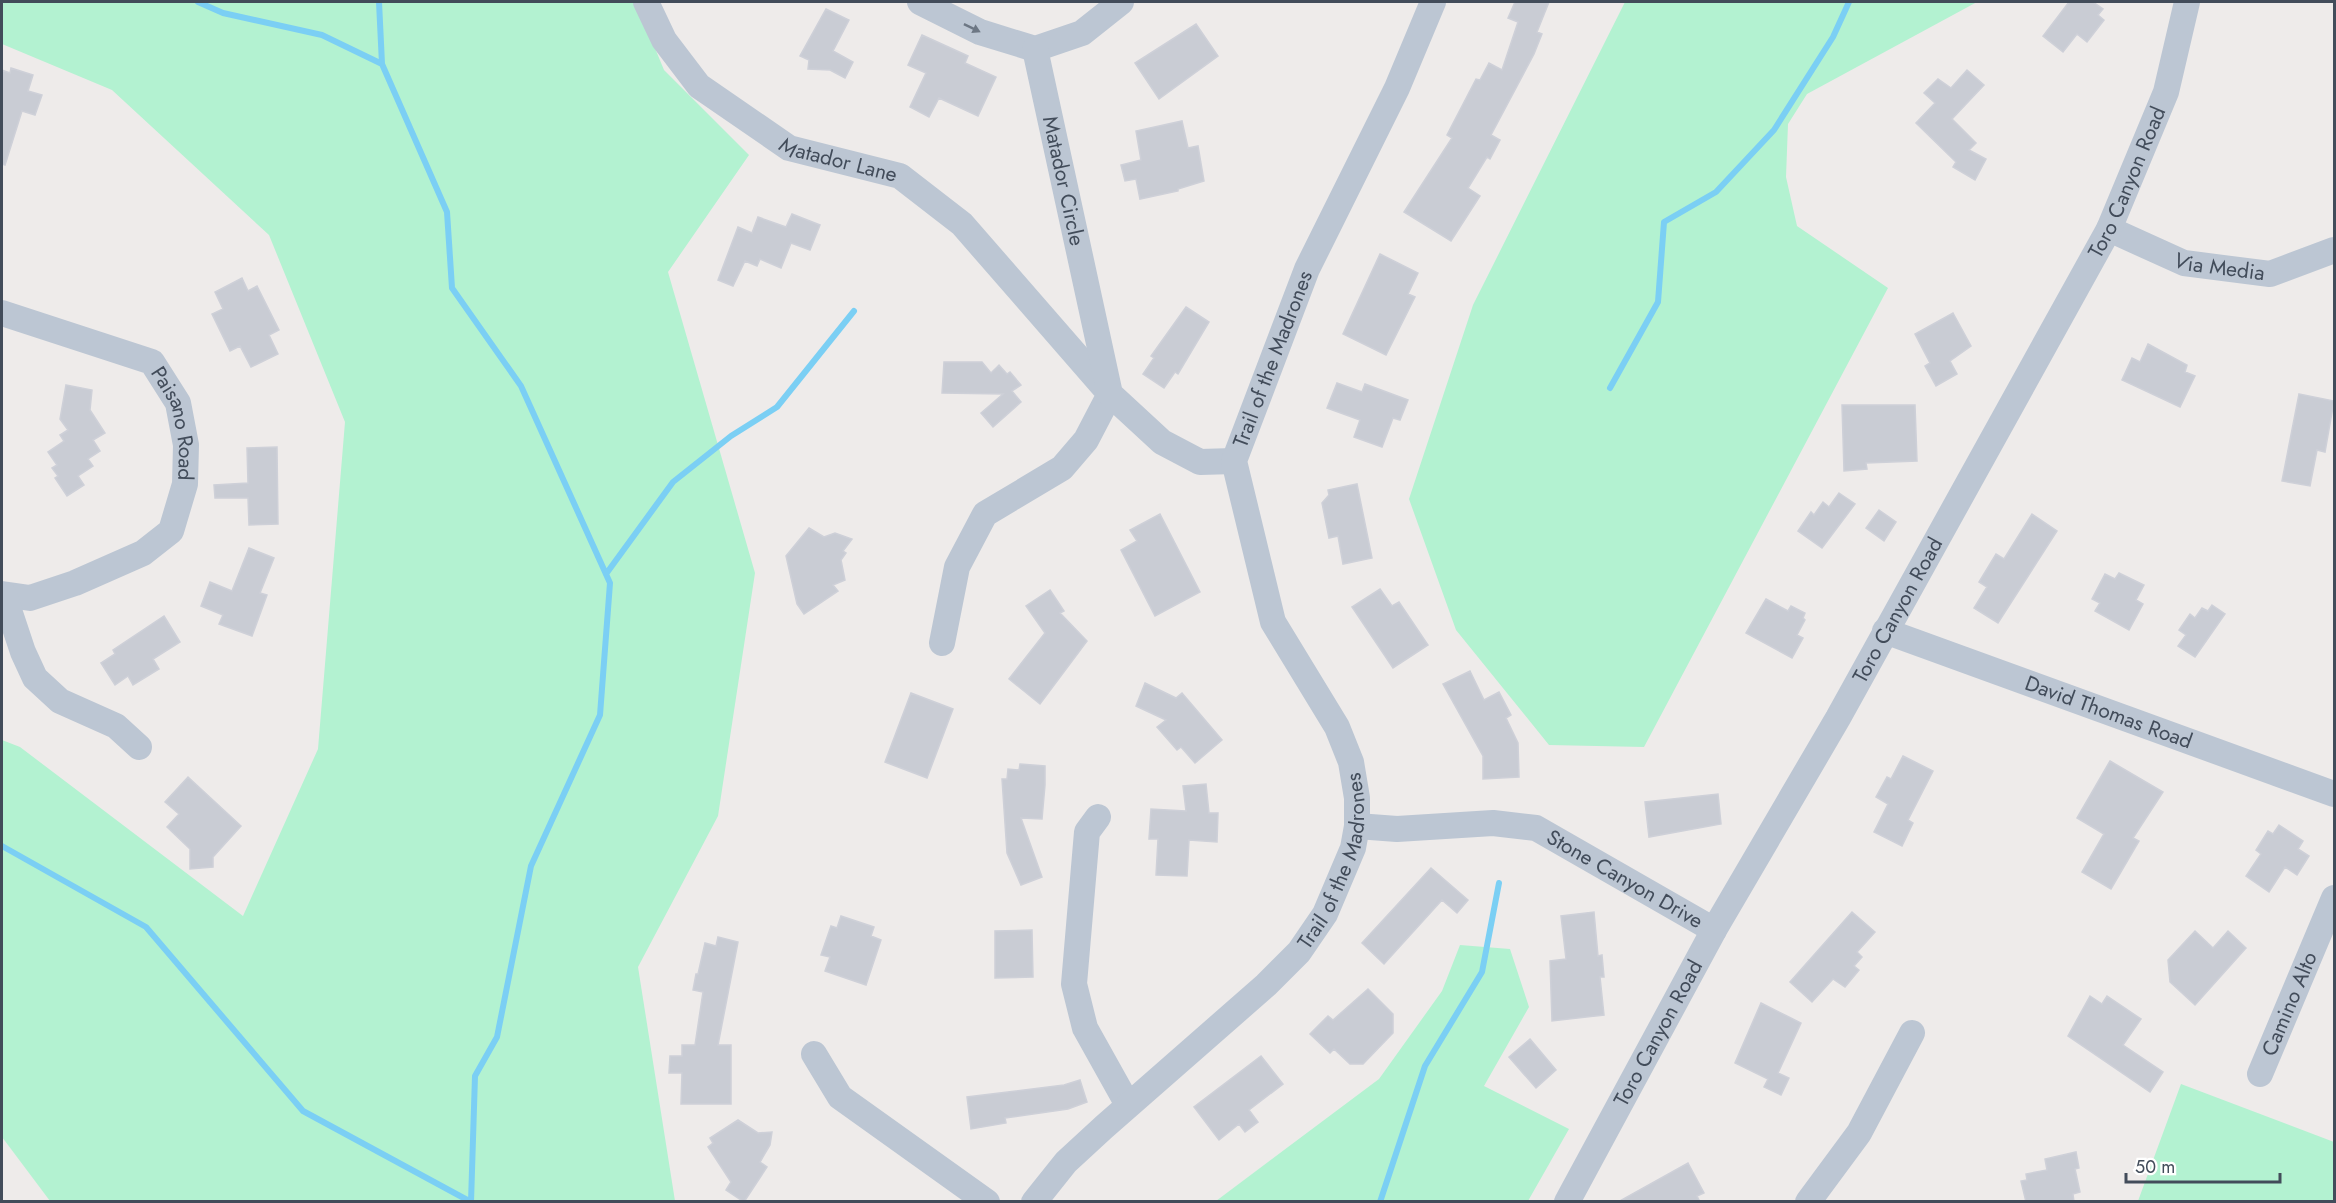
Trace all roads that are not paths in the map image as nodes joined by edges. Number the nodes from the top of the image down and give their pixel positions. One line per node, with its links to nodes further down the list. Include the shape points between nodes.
1 (646, 2): 10 (street, Matador Lane, via 664,40 699,86 789,148 900,176 962,224)
2 (920, 2): 6 (street, one-way to 6, via 980,32)
3 (1121, 2): 6 (street, via 1082,33)
4 (1433, 2): 11 (street, Trail of the Madrones, via 1396,88 1307,269)
5 (2187, 2): 7 (street, Toro Canyon Road, via 2166,92)
6 (1035, 49): 10 (street, Matador Circle)
7 (2109, 229): 8 (street, Via Media, via 2184,263 2270,273); 13 (street, Toro Canyon Road)
8 (2334, 250)
9 (2, 314): 12 (street, Paisano Road, via 152,362 178,403 186,445 185,484 171,531 143,553 109,570 30,598)
10 (1110, 393): 11 (street, Matador Lane, via 1162,442 1200,462); 14 (street, via 1086,440 1062,468 986,514 957,567)
11 (1234, 461): 18 (street, Trail of the Madrones, via 1273,622 1337,727 1351,762)
12 (3, 594): 15 (street, via 35,678 60,701 116,726)
13 (1885, 631): 16 (street, David Thomas Road); 20 (street, Toro Canyon Road)
14 (942, 643)
15 (139, 747)
16 (2334, 794)
17 (1098, 817): 24 (street, via 1088,832 1074,984 1085,1028)
18 (1358, 826): 20 (street, Stone Canyon Drive, via 1397,829 1493,823 1536,828); 24 (street, Trail of the Madrones, via 1325,914 1299,952)
19 (2334, 898): 23 (street, Camino Alto)
20 (1714, 930): 27 (street, Toro Canyon Road)
21 (1912, 1033): 28 (street, via 1859,1133)
22 (814, 1054): 25 (street, via 840,1097)
23 (2260, 1074)
24 (1128, 1105): 26 (street, Trail of the Madrones, via 1066,1162)
25 (987, 1202)
26 (1034, 1202)
27 (1568, 1202)
28 (1808, 1202)

